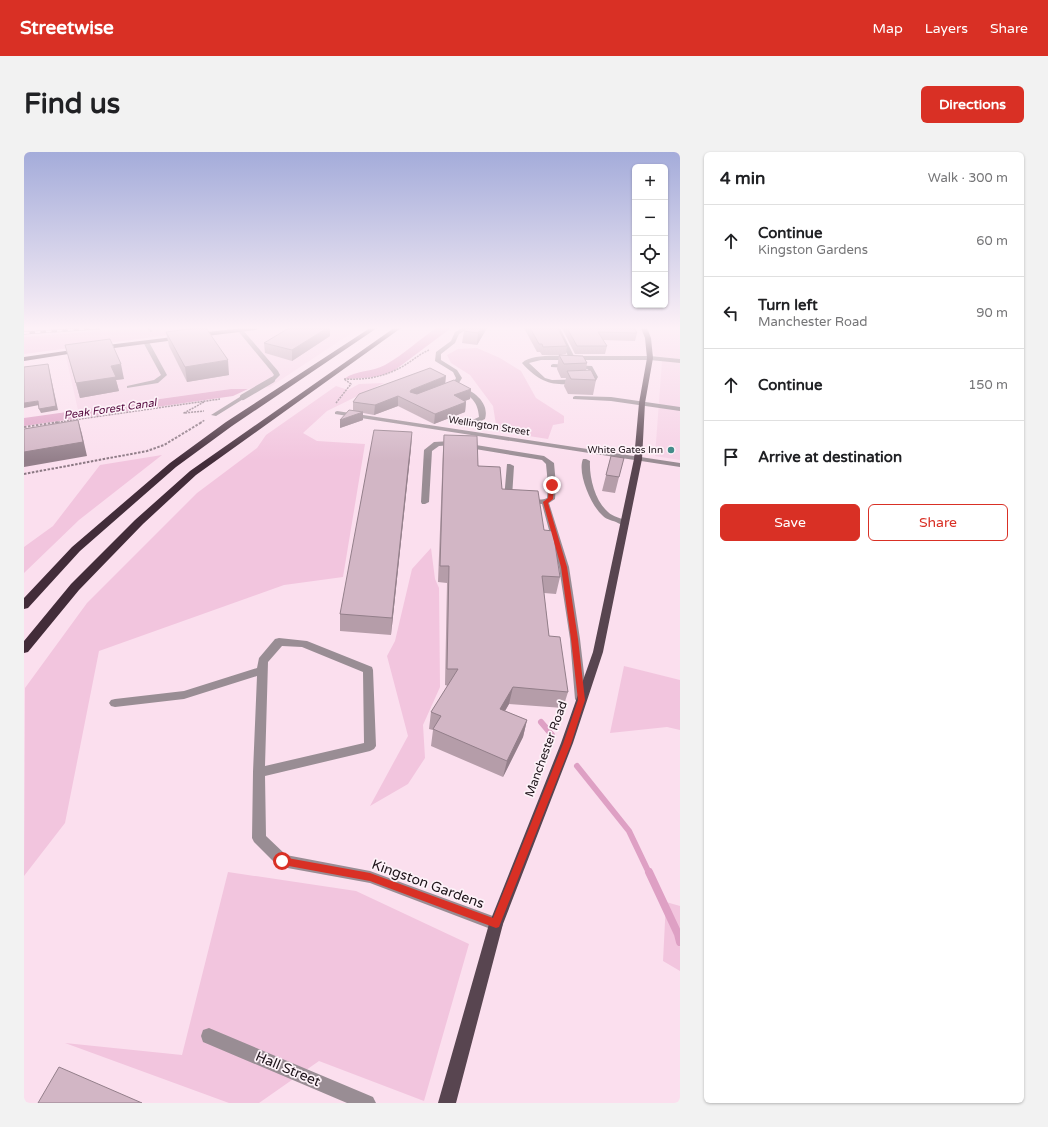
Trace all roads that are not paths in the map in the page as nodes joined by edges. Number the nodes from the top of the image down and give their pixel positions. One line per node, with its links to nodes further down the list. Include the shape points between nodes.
1 (163, 372): 10 (street, via 164,375 156,382)
2 (276, 372): 18 (street, bridge, via 277,375 272,380)
3 (307, 372): 27 (highway, via 173,465 76,548)
4 (334, 372): 28 (highway, via 193,473 139,522 75,587)
5 (455, 372): 12 (street, via 459,378)
6 (536, 372): 7 (street, via 551,382 593,381 595,377)
7 (593, 372)
8 (647, 372): 15 (main road, Manchester Road)
9 (138, 376): 10 (street)
10 (141, 384): 11 (street)
11 (129, 386)
12 (453, 386): 13 (street); 19 (street, via 474,395 482,408 482,418 470,424)
13 (444, 390)
14 (575, 398): 15 (street)
15 (642, 403): 16 (street); 20 (main road, Manchester Road)
16 (680, 409)
17 (337, 413): 20 (street, Wellington Street)
18 (214, 415)
19 (451, 421)
20 (638, 459): 22 (street, Wellington Street); 26 (main road, Manchester Road)
21 (586, 461): 26 (street, via 587,476 600,508 604,513)
22 (680, 465)
23 (510, 466): 25 (street, via 508,499)
24 (425, 502): 25 (street, via 428,450 437,444 451,443 544,458 550,463 552,485 551,499)
25 (545, 502): 30 (street, via 564,567)
26 (625, 523): 30 (main road, Manchester Road, via 598,652)
27 (24, 605)
28 (24, 648)
29 (263, 670): 31 (street, via 184,695); 32 (street, Kingston Gardens); 32 (street, Kingston Gardens, via 263,661 279,642 303,644 368,670 370,746)
30 (582, 700): 33 (main road, Manchester Road)
31 (115, 703)
32 (259, 772): 33 (street, Kingston Gardens, via 259,838 282,861 370,877)
33 (496, 924): 36 (main road, Manchester Road)
34 (209, 1036): 35 (street, Hall Street)
35 (367, 1103)
36 (447, 1103)

